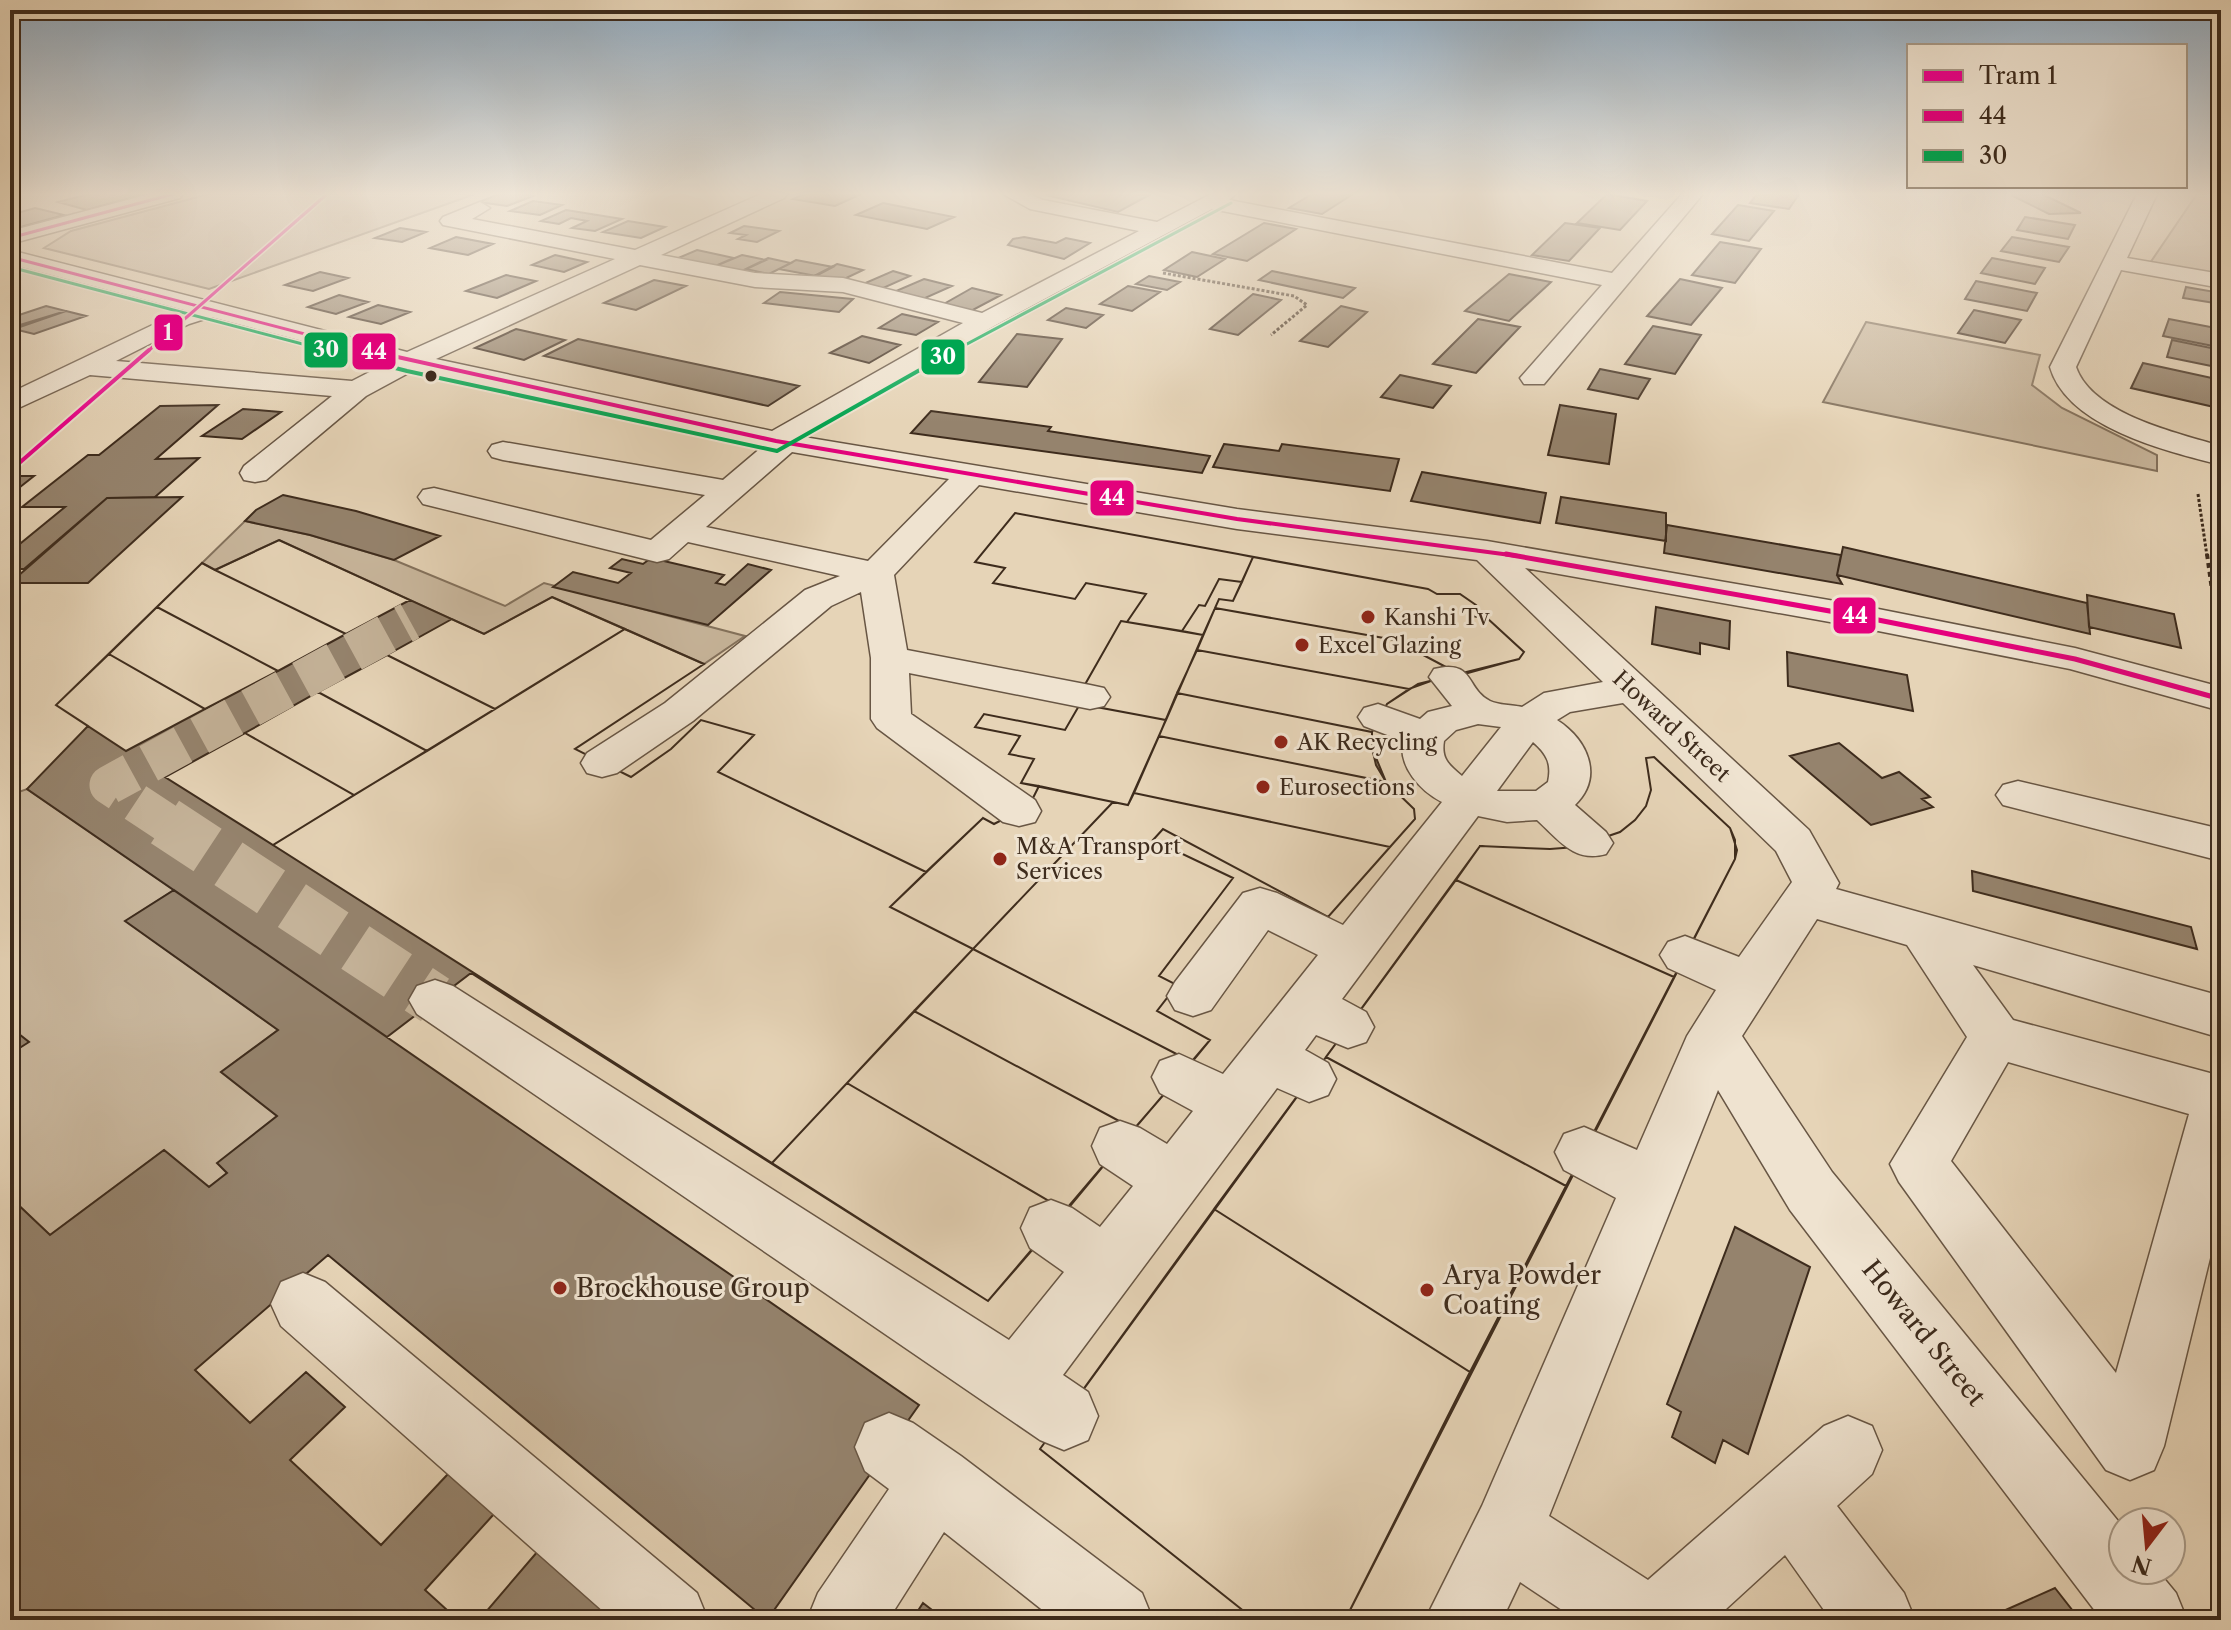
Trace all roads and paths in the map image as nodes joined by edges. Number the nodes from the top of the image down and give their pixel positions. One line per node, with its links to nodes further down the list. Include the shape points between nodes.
1 (61, 270): 12 (street)
2 (611, 270): 15 (street)
3 (698, 270): 13 (street, via 755,280 843,285)
4 (1082, 270): 13 (street)
5 (1151, 270): 14 (path, via 1294,296 1307,305)
6 (1564, 270): 10 (street)
7 (1627, 270): 10 (street)
8 (2110, 270): 21 (street, via 2063,367 2068,384 2122,422)
9 (2159, 270): 11 (street)
10 (1617, 281): 17 (street)
11 (2221, 281)
12 (211, 309): 15 (street); 16 (street)
13 (985, 321): 20 (street)
14 (1271, 335)
15 (410, 361): 18 (street); 20 (street)
16 (83, 366): 18 (street); 19 (street)
17 (1534, 378)
18 (356, 390): 24 (street)
19 (10, 404)
20 (781, 441): 25 (street); 26 (street)
21 (2175, 442): 23 (street); 31 (path, via 2194,470)
22 (503, 451): 26 (street)
23 (2221, 456)
24 (255, 473)
25 (972, 474): 29 (street, via 1237,519); 30 (street)
26 (729, 490): 28 (street)
27 (434, 497): 28 (street, via 657,552)
28 (681, 531): 30 (street)
29 (1487, 551): 34 (street, Howard Street); 36 (street, via 2075,659)
30 (876, 573): 32 (street); 40 (street, via 818,598 679,712)
31 (2221, 656)
32 (890, 658): 35 (street); 44 (street, via 891,719)
33 (1448, 677): 37 (street)
34 (1633, 689): 37 (street); 47 (street, Howard Street, via 1793,841 1816,883)
35 (1090, 697)
36 (2221, 699)
37 (1503, 717): 39 (street, via 1455,715 1437,723); 42 (street); 43 (street, via 1549,733 1565,747 1573,764 1572,780)
38 (1375, 733): 39 (street)
39 (1423, 742): 42 (street, via 1424,764 1435,779)
40 (602, 763)
41 (2018, 795): 46 (street)
42 (1468, 799): 43 (street, via 1500,807); 49 (street, via 1401,859)
43 (1546, 804): 45 (street)
44 (1019, 811)
45 (1590, 843)
46 (2221, 845)
47 (1806, 898): 48 (street); 51 (street)
48 (1924, 932): 54 (street); 56 (street)
49 (1351, 950): 52 (street, via 1260,905); 58 (street, via 1328,1016 1289,1068)
50 (1685, 955): 51 (street)
51 (1749, 982): 55 (street)
52 (1193, 996)
53 (435, 1000): 64 (street, via 1041,1399)
54 (2221, 1017)
55 (1713, 1036): 62 (street); 76 (street, Howard Street, via 1811,1191)
56 (1995, 1037): 56 (street, via 1919,1164 2130,1446 2221,1100)
57 (1179, 1077): 58 (street)
58 (1232, 1105): 61 (street)
59 (1120, 1146): 61 (street)
60 (1584, 1152): 62 (street)
61 (1174, 1180): 64 (street)
62 (1650, 1186): 68 (street)
63 (1051, 1228): 64 (street)
64 (1107, 1266)
65 (303, 1304): 69 (street)
66 (1848, 1450): 67 (street)
67 (1790, 1502): 74 (street); 75 (street)
68 (1507, 1531): 72 (street); 73 (street)
69 (670, 1620)
70 (845, 1620): 71 (street, via 913,1464)
71 (1115, 1620)
72 (1463, 1620)
73 (1643, 1620)
74 (1659, 1620)
75 (1877, 1620)
76 (2149, 1620)

